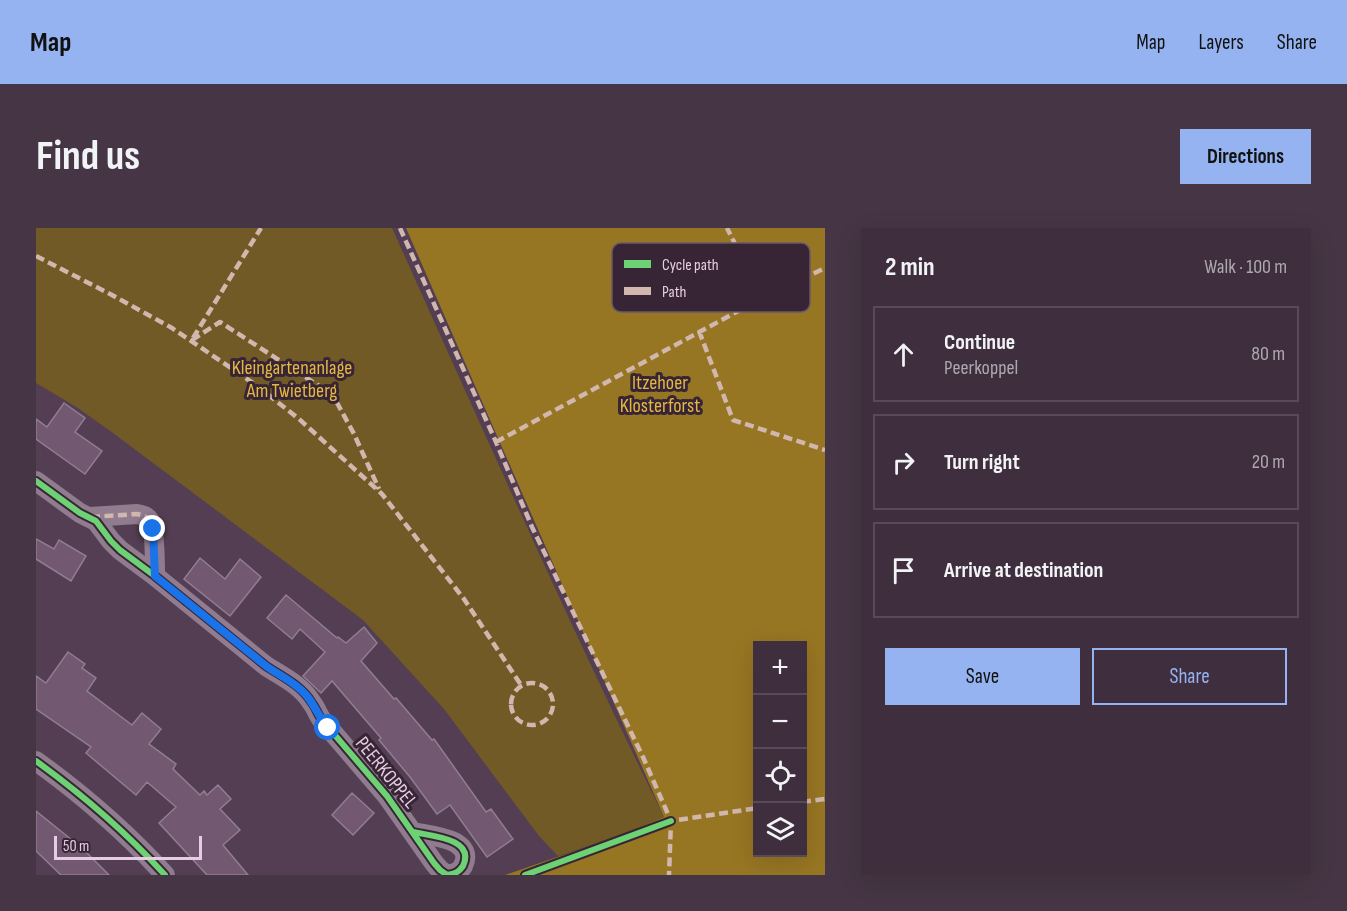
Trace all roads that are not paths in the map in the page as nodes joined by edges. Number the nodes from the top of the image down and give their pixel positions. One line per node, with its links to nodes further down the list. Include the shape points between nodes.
1 (36, 481): 2 (street, PEERKOPPEL)
2 (90, 517): 3 (street, PEERKOPPEL, via 120,550); 3 (street, via 137,514 149,519)
3 (155, 576): 5 (street, PEERKOPPEL, via 266,666 301,689)
4 (36, 760): 6 (street, via 118,826)
5 (412, 832)
6 (165, 875)

